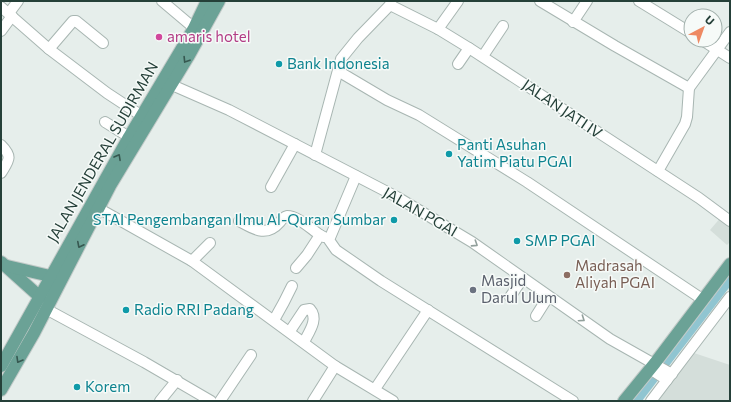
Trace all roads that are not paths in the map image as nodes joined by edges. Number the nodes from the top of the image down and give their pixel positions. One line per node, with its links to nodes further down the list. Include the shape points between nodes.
1 (18, 1): 10 (street)
2 (162, 1): 13 (street)
3 (207, 1): 13 (main road, JALAN JENDERAL SUDIRMAN)
4 (219, 1): 27 (main road, one-way to 27)
5 (458, 1): 15 (street)
6 (540, 1): 11 (street)
7 (587, 1): 11 (street)
8 (639, 1): 14 (street)
9 (391, 3): 15 (street, JALAN JATI IV); 26 (street, via 344,54)
10 (7, 12): 16 (street); 21 (street)
11 (573, 22): 28 (street)
12 (503, 26): 23 (street)
13 (194, 28): 29 (main road, JALAN JENDERAL SUDIRMAN)
14 (683, 28)
15 (438, 29): 19 (street, JALAN JATI IV)
16 (1, 31)
17 (730, 32): 22 (street)
18 (103, 43): 21 (street, via 73,21)
19 (469, 48): 23 (street, JALAN JATI IV); 25 (street)
20 (714, 48): 22 (street)
21 (49, 49): 29 (street)
22 (717, 50): 24 (street); 28 (street)
23 (483, 56): 35 (street, JALAN JATI IV)
24 (730, 58)
25 (458, 64)
26 (338, 71): 34 (street); 57 (street, via 425,119 508,170)
27 (172, 85): 32 (street, JALAN PGAI, via 229,110); 39 (main road)
28 (689, 88): 35 (street, via 688,117)
29 (142, 116): 31 (main road, JALAN JENDERAL SUDIRMAN)
30 (105, 122): 31 (street)
31 (128, 137): 50 (main road, JALAN JENDERAL SUDIRMAN, one-way to 31)
32 (295, 144): 34 (street, JALAN PGAI); 38 (street)
33 (1, 145): 36 (street, via 9,159)
34 (315, 155): 37 (street, JALAN PGAI)
35 (658, 171): 40 (street, JALAN JATI IV)
36 (1, 173)
37 (356, 176): 43 (street); 51 (street, JALAN PGAI, one-way to 51, via 398,197 472,242)
38 (271, 187)
39 (98, 208): 45 (street); 58 (main road, one-way to 58)
40 (730, 220)
41 (239, 221): 42 (street, via 264,231 274,228 287,216 295,218)
42 (320, 234): 43 (street); 48 (street)
43 (329, 240): 59 (street, via 343,255)
44 (210, 243): 45 (street)
45 (194, 259): 49 (street); 61 (street)
46 (4, 264): 50 (main road); 53 (main road)
47 (730, 264): 57 (main road)
48 (296, 268)
49 (216, 271)
50 (50, 276): 53 (main road, JALAN JENDERAL SUDIRMAN)
51 (523, 278): 54 (street); 55 (street, JALAN PGAI)
52 (292, 286): 61 (street)
53 (40, 297): 65 (main road, JALAN JENDERAL SUDIRMAN)
54 (510, 297)
55 (548, 297): 60 (street); 67 (street, JALAN PGAI, one-way to 67)
56 (730, 297): 67 (street)
57 (702, 299): 67 (main road)
58 (46, 310): 68 (street); 70 (main road, one-way to 70)
59 (428, 310): 69 (street); 76 (street)
60 (536, 316)
61 (274, 320): 62 (street)
62 (290, 331): 63 (street); 63 (street, via 304,310 310,308 314,320)
63 (304, 342): 66 (street)
64 (251, 355): 73 (street)
65 (1, 366)
66 (335, 366): 69 (street); 74 (street)
67 (660, 371): 77 (main road); 78 (street)
68 (177, 380): 71 (street); 72 (street)
69 (375, 389): 75 (street)
70 (1, 390)
71 (160, 401)
72 (210, 401)
73 (220, 401)
74 (313, 401)
75 (393, 401)
76 (573, 401)
77 (624, 401)
78 (651, 401)

